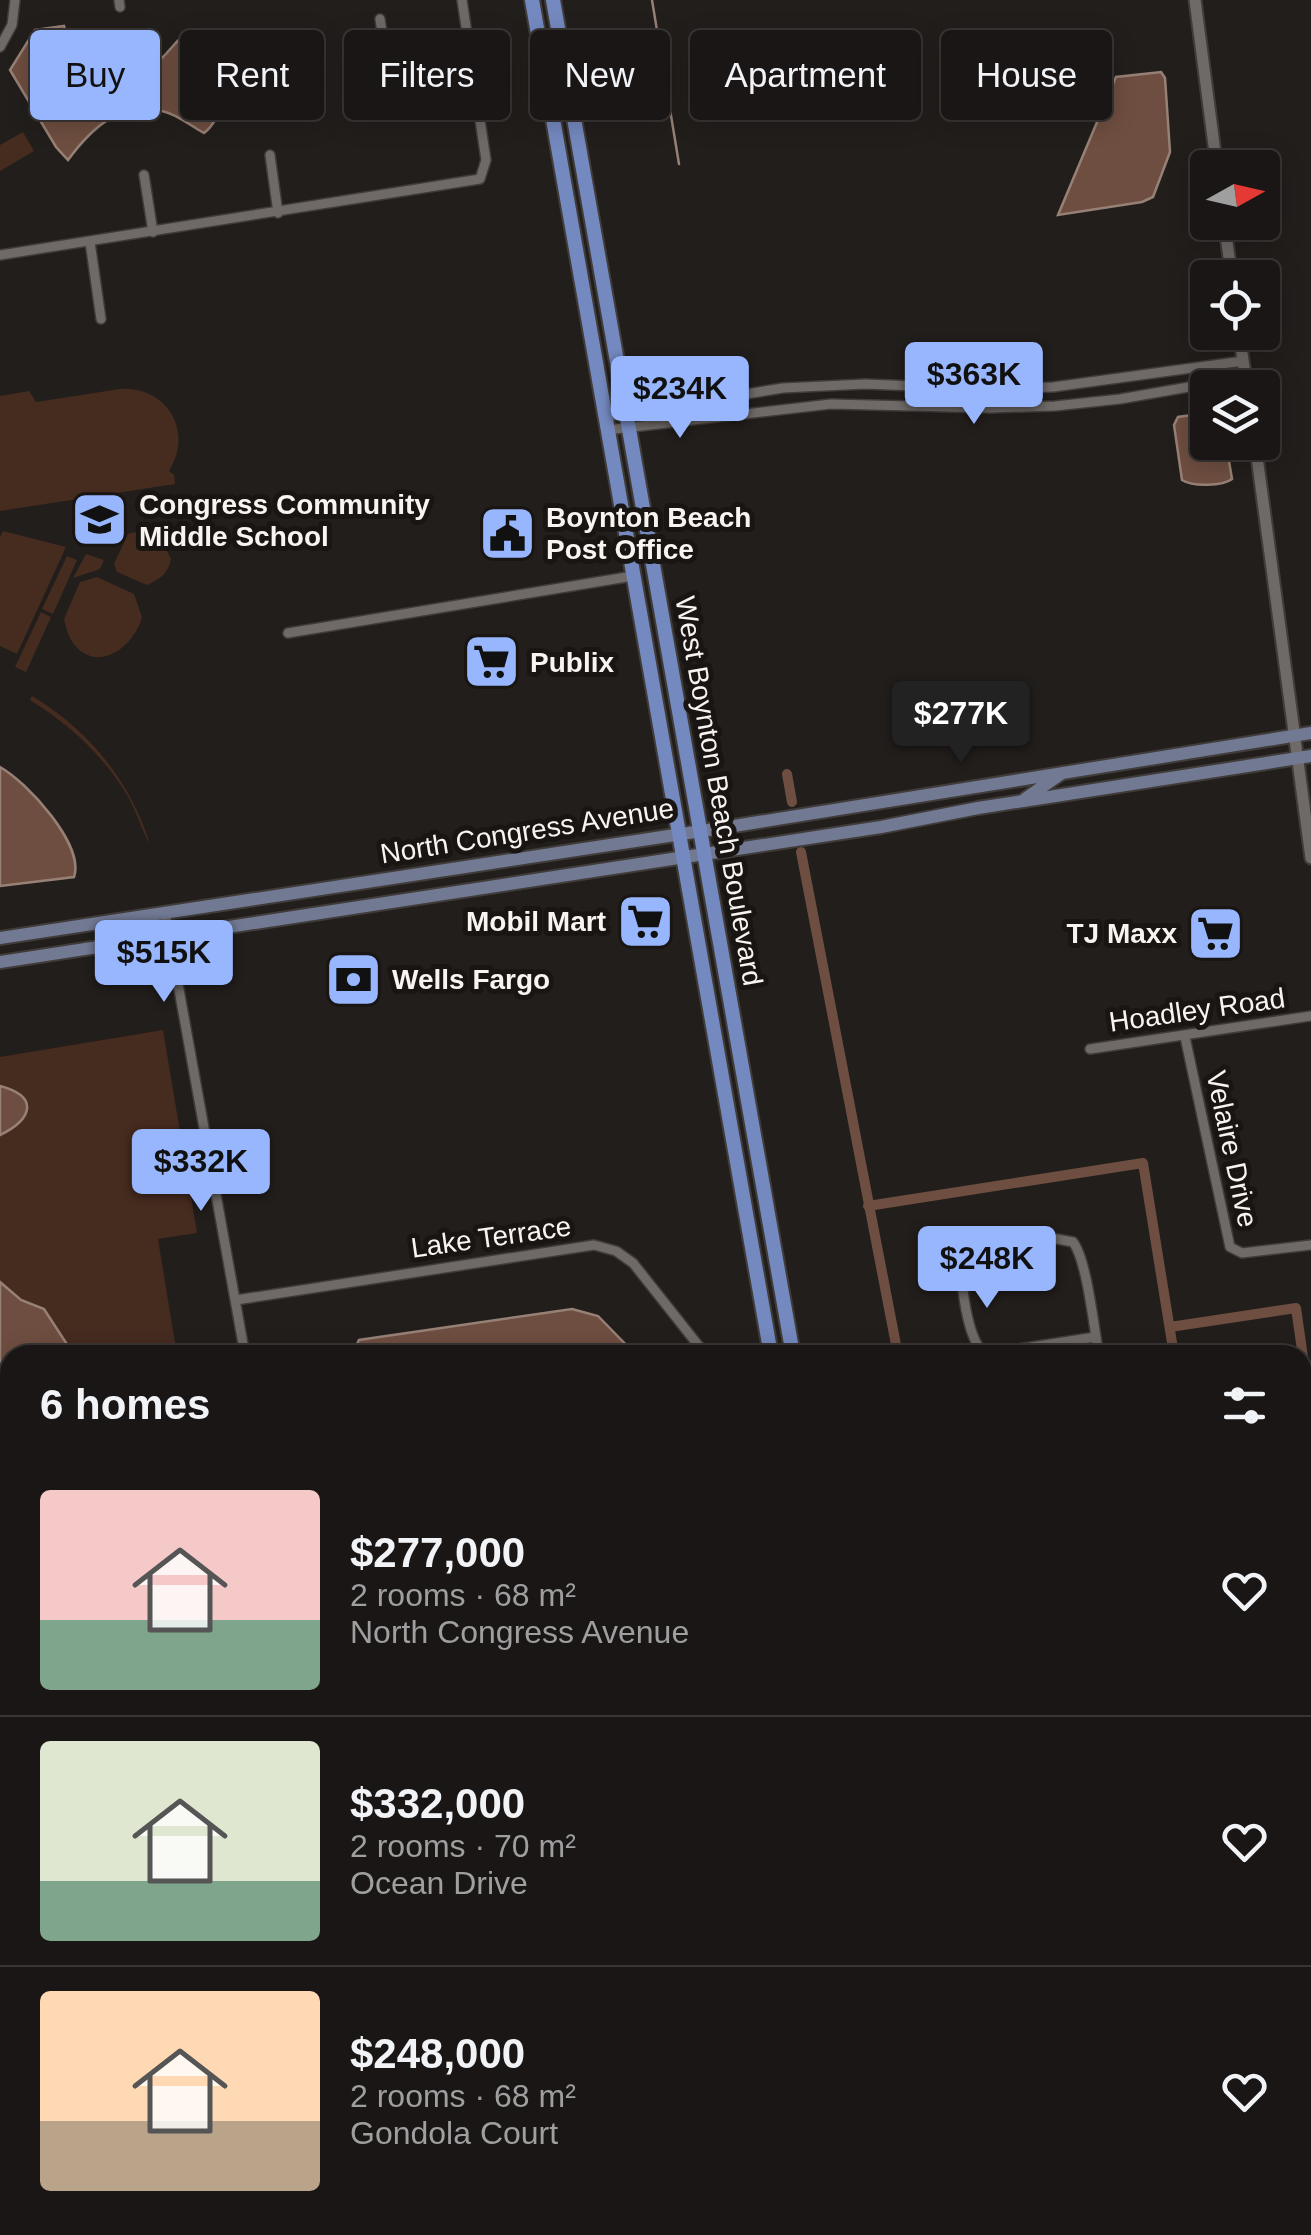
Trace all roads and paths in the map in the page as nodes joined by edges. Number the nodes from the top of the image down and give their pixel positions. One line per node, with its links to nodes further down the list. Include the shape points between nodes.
1 (15, 0): 9 (street)
2 (462, 0): 8 (street)
3 (532, 0): 24 (main road, West Boynton Beach Boulevard)
4 (553, 0): 23 (main road, West Boynton Beach Boulevard)
5 (1195, 0): 11 (street)
6 (380, 19): 7 (street)
7 (382, 30)
8 (466, 30)
9 (0, 47)
10 (480, 120): 14 (street, via 486,160 480,179)
11 (1215, 150)
12 (270, 155): 14 (street)
13 (144, 174): 15 (street)
14 (278, 213): 15 (street)
15 (153, 232): 16 (street)
16 (90, 242): 17 (street); 18 (street)
17 (0, 255)
18 (101, 319)
19 (1242, 350): 20 (street)
20 (1244, 362): 21 (street); 23 (street, via 1053,387 800,386)
21 (1245, 370)
22 (1190, 390): 25 (street, via 1054,406 831,404)
23 (626, 412): 24 (street); 25 (main road, West Boynton Beach Boulevard)
24 (606, 423): 25 (street); 27 (main road, West Boynton Beach Boulevard)
25 (630, 428): 36 (main road, West Boynton Beach Boulevard)
26 (1257, 460): 30 (street)
27 (632, 576): 28 (street); 37 (main road, West Boynton Beach Boulevard)
28 (288, 633)
29 (1311, 732): 30 (main road, North Congress Avenue)
30 (1294, 735): 31 (street); 32 (main road, North Congress Avenue)
31 (1304, 757): 34 (main road, North Congress Avenue); 40 (street)
32 (1090, 767): 33 (main road, North Congress Avenue); 34 (main road)
33 (1064, 772): 35 (main road); 36 (main road, North Congress Avenue)
34 (1057, 796): 35 (main road, North Congress Avenue)
35 (1021, 801): 38 (main road, North Congress Avenue)
36 (701, 830): 37 (main road, North Congress Avenue); 38 (main road, West Boynton Beach Boulevard)
37 (678, 833): 39 (main road, West Boynton Beach Boulevard); 41 (main road, North Congress Avenue)
38 (705, 854): 39 (main road, North Congress Avenue); 53 (main road, West Boynton Beach Boulevard)
39 (682, 858): 43 (main road, North Congress Avenue); 52 (main road, West Boynton Beach Boulevard)
40 (1311, 858)
41 (454, 867): 42 (main road, North Congress Avenue); 43 (main road)
42 (422, 871): 44 (main road); 45 (main road, North Congress Avenue)
43 (436, 894): 44 (main road, North Congress Avenue)
44 (391, 901): 46 (main road, North Congress Avenue)
45 (165, 912): 46 (street); 47 (main road, North Congress Avenue)
46 (171, 936): 48 (main road, North Congress Avenue); 57 (street)
47 (0, 938)
48 (0, 962)
49 (1311, 1016): 50 (street, Hoadley Road)
50 (1185, 1037): 51 (street, Hoadley Road); 56 (street, Velaire Drive, via 1230,1247 1242,1253)
51 (1090, 1049)
52 (728, 1117): 53 (main road); 54 (main road, West Boynton Beach Boulevard)
53 (754, 1135): 55 (main road, West Boynton Beach Boulevard)
54 (735, 1150): 55 (main road); 61 (main road, West Boynton Beach Boulevard)
55 (760, 1170): 62 (main road, West Boynton Beach Boulevard)
56 (1311, 1245)
57 (236, 1300): 59 (street); 60 (street, Lake Terrace, via 594,1245 633,1264)
58 (1096, 1338): 63 (street, via 1080,1255 1073,1242 1062,1239 968,1258 962,1276); 64 (street); 65 (street)
59 (244, 1345)
60 (698, 1345)
61 (769, 1345)
62 (791, 1345)
63 (976, 1345)
64 (1050, 1345)
65 (1097, 1345)

